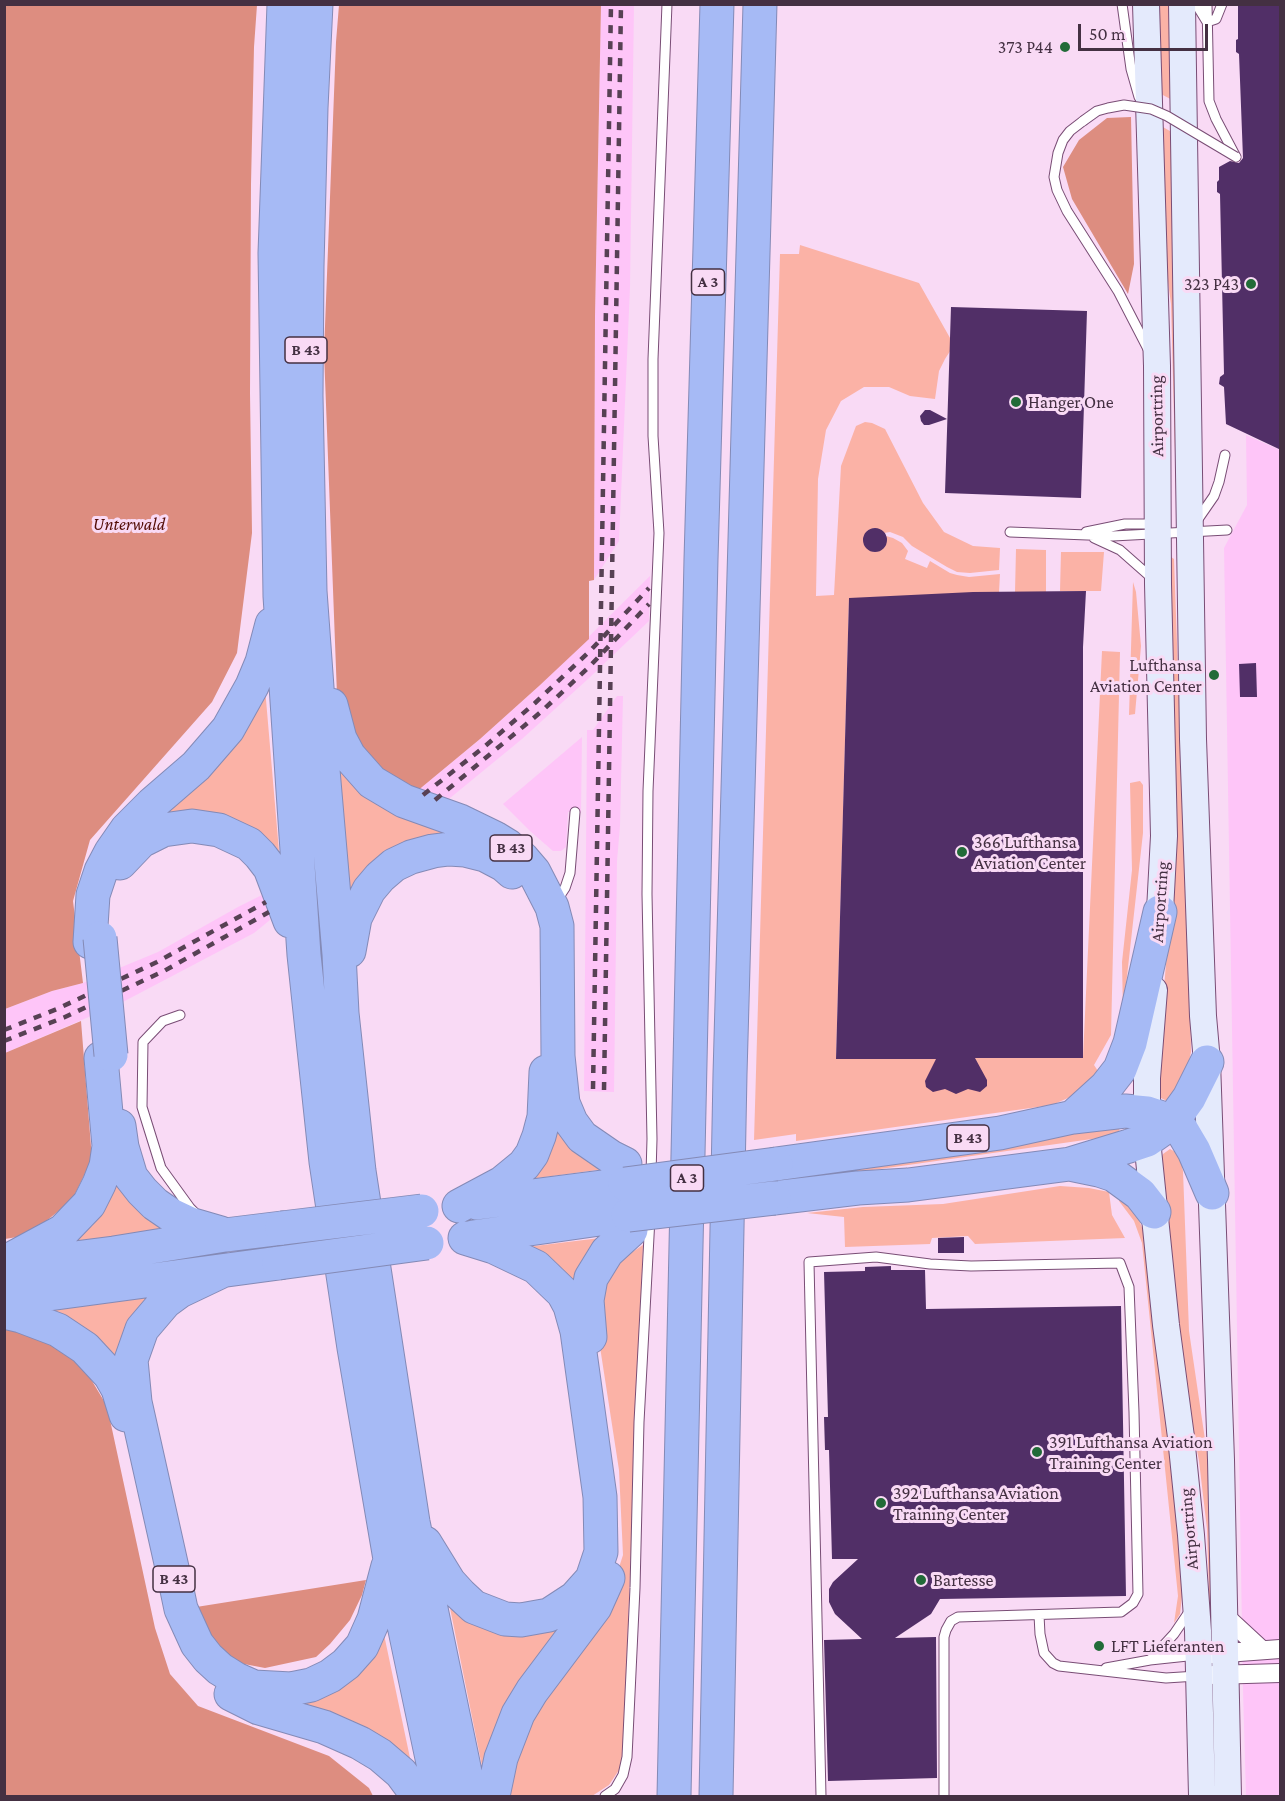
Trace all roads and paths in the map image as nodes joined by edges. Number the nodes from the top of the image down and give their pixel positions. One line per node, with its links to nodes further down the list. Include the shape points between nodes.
1 (284, 4): 23 (highway, B 43, via 275,253)
2 (316, 4): 23 (highway, B 43, via 306,396)
3 (667, 4): 37 (lane, via 653,359 659,533 648,803 652,1139)
4 (717, 4): 64 (highway, A 3)
5 (760, 4): 65 (highway, A 3, via 729,1122)
6 (1122, 4): 13 (lane, via 1131,69)
7 (1146, 4): 13 (street, Airportring)
8 (1182, 4): 19 (street, Airportring)
9 (1196, 4): 12 (lane)
10 (1207, 4): 12 (lane)
11 (1222, 4): 12 (lane, via 1216,19)
12 (1207, 22): 14 (lane, bridge, via 1209,101 1236,157 1167,116 1124,105 1097,111 1070,131 1058,153 1054,177 1067,211 1118,291)
13 (1149, 131): 14 (street, Airportring)
14 (1156, 366): 16 (street, Airportring)
15 (1225, 455): 19 (lane, via 1214,496)
16 (1158, 529): 19 (lane); 20 (lane, via 1125,524); 21 (lane, via 1113,536); 22 (street, Airportring)
17 (1227, 530): 19 (lane)
18 (1010, 532): 20 (lane)
19 (1190, 532): 32 (street, Airportring, via 1194,762)
20 (1074, 534): 21 (lane)
21 (1087, 535): 22 (lane, via 1120,550)
22 (1158, 584): 26 (street, Airportring, via 1164,836)
23 (295, 594): 25 (highway, B 43, via 340,739 359,769 372,782 404,801 460,821 508,846 534,872); 27 (highway, via 228,729 196,766 127,829 111,852 93,895); 28 (highway, B 43); 29 (highway, B 43, via 323,770)
24 (575, 812): 25 (lane, via 570,873)
25 (552, 907): 37 (highway, B 43, via 558,943 558,1056 563,1103 582,1137 611,1157)
26 (1160, 912): 33 (highway, via 1131,1043 1120,1069); 34 (street, Airportring, via 1147,1078)
27 (95, 940): 28 (highway, B 43, via 108,881 128,852 163,830 204,827 234,836 260,855 270,868); 31 (highway, B 43, bridge)
28 (304, 955): 48 (highway, B 43, via 326,1162)
29 (342, 1013): 38 (highway, B 43, via 355,918 369,890 394,866 433,851 465,850 504,865 530,893 542,917 548,945 544,1117 532,1154 524,1165 502,1183); 47 (highway, B 43, via 359,1171)
30 (180, 1015): 40 (lane, via 163,1021 142,1042 142,1107 161,1168 190,1208)
31 (106, 1057): 40 (highway, via 131,1177 155,1204 171,1215); 42 (highway, via 109,1146 99,1184 89,1204 63,1231)
32 (1207, 1062): 34 (highway, via 1189,1098); 36 (street, Airportring)
33 (1072, 1117): 34 (highway, B 43, via 1125,1111); 37 (highway, B 43, bridge, via 1000,1133 776,1164)
34 (1155, 1125): 35 (highway, B 43); 36 (highway, via 1181,1129); 39 (street, Airportring)
35 (1070, 1164): 37 (highway, B 43, bridge, via 774,1198); 39 (highway, via 1114,1175 1140,1194)
36 (1212, 1192): 50 (street, Airportring)
37 (642, 1198): 38 (highway, B 43); 41 (highway, B 43); 62 (highway, via 615,1244 601,1259 591,1278 587,1300 613,1505 611,1566 595,1606 518,1714 501,1758); 63 (lane, via 635,1588 627,1757 623,1776)
38 (459, 1206): 40 (highway, B 43, bridge)
39 (1154, 1212): 49 (street, Airportring)
40 (225, 1235): 43 (highway, B 43)
41 (465, 1238): 44 (highway, B 43, bridge); 47 (highway, B 43, via 537,1266 570,1306 577,1331 600,1497 601,1552 592,1579 562,1608 535,1618 505,1619 474,1606 460,1594 430,1554)
42 (4, 1262)
43 (4, 1267)
44 (222, 1271): 45 (highway, B 43); 48 (highway, B 43, via 165,1302 142,1329 131,1360 135,1402 179,1599 197,1644 220,1669 254,1687 291,1689 311,1685 346,1664 362,1646 374,1619)
45 (4, 1300)
46 (4, 1312): 59 (highway, B 43, via 73,1338 100,1362 118,1389 167,1600 195,1665 221,1687 259,1708 360,1743 400,1773)
47 (413, 1522): 61 (highway, B 43)
48 (390, 1559): 60 (highway, B 43)
49 (1196, 1599): 54 (lane, via 1185,1621); 56 (street, Airportring)
50 (1223, 1614): 53 (street); 55 (street, Airportring)
51 (1039, 1615): 57 (lane, via 1041,1644 1053,1663 1070,1669); 66 (lane, via 1121,1612 1138,1594 1129,1287 1120,1263 971,1266 876,1257 809,1262); 67 (lane, via 958,1617 946,1630)
52 (1281, 1649): 53 (street)
53 (1262, 1650): 55 (street)
54 (1150, 1660): 56 (lane); 57 (lane)
55 (1225, 1664): 56 (street); 58 (street); 69 (street, Airportring)
56 (1199, 1665): 57 (lane, via 1166,1678); 68 (street, Airportring)
57 (1098, 1670)
58 (1281, 1673)
59 (418, 1797)
60 (440, 1797)
61 (470, 1797)
62 (493, 1797)
63 (606, 1797)
64 (674, 1797)
65 (716, 1797)
66 (821, 1797)
67 (944, 1797)
68 (1202, 1797)
69 (1228, 1797)

